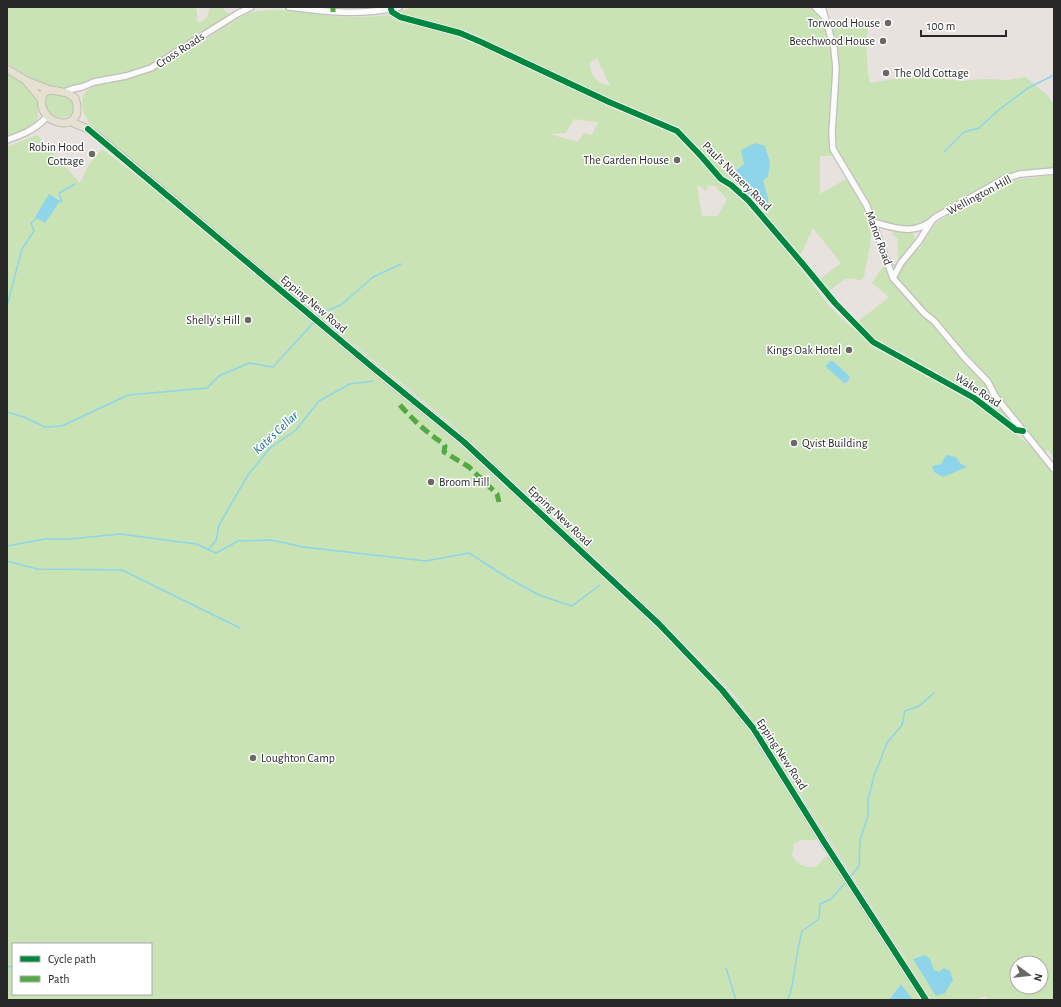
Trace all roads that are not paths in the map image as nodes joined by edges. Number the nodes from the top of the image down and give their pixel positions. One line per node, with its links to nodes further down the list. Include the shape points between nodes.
1 (289, 7): 6 (street, via 347,13)
2 (400, 7): 6 (street)
3 (815, 7): 7 (street)
4 (822, 7): 7 (street, Manor Road)
5 (247, 8): 10 (street, Cross Roads, via 151,68)
6 (391, 9): 24 (street, Paul's Nursery Road, via 400,16 460,33 677,131 721,179 748,200 835,303 873,342)
7 (824, 16): 21 (street, Manor Road, via 834,48 836,68 833,149 867,206)
8 (7, 69): 9 (main road)
9 (27, 82): 11 (main road); 13 (main road)
10 (82, 87): 12 (street, Cross Roads); 14 (street)
11 (50, 90): 12 (main road); 13 (main road, via 44,92)
12 (64, 92): 14 (main road)
13 (41, 99): 16 (main road)
14 (76, 101): 15 (main road)
15 (78, 110): 17 (main road, via 76,118); 18 (main road, Epping New Road)
16 (47, 117): 17 (main road); 19 (street, via 26,134)
17 (71, 122): 18 (main road, Epping New Road)
18 (88, 129): 27 (main road, Epping New Road, via 464,442 659,624 722,690 753,728)
19 (7, 140)
20 (1054, 171): 22 (street, Wellington Hill, via 1020,174 1004,179)
21 (873, 222): 22 (street, Wellington Hill, via 901,229 917,228); 23 (street, Manor Road)
22 (931, 222): 23 (street, Wellington Hill, via 901,263)
23 (894, 278): 25 (street, Manor Road, via 988,382 995,396)
24 (919, 368): 25 (street, Wake Road, via 974,398 1016,430)
25 (1023, 431): 26 (street, Wake Road)
26 (1054, 469)
27 (926, 1000)

